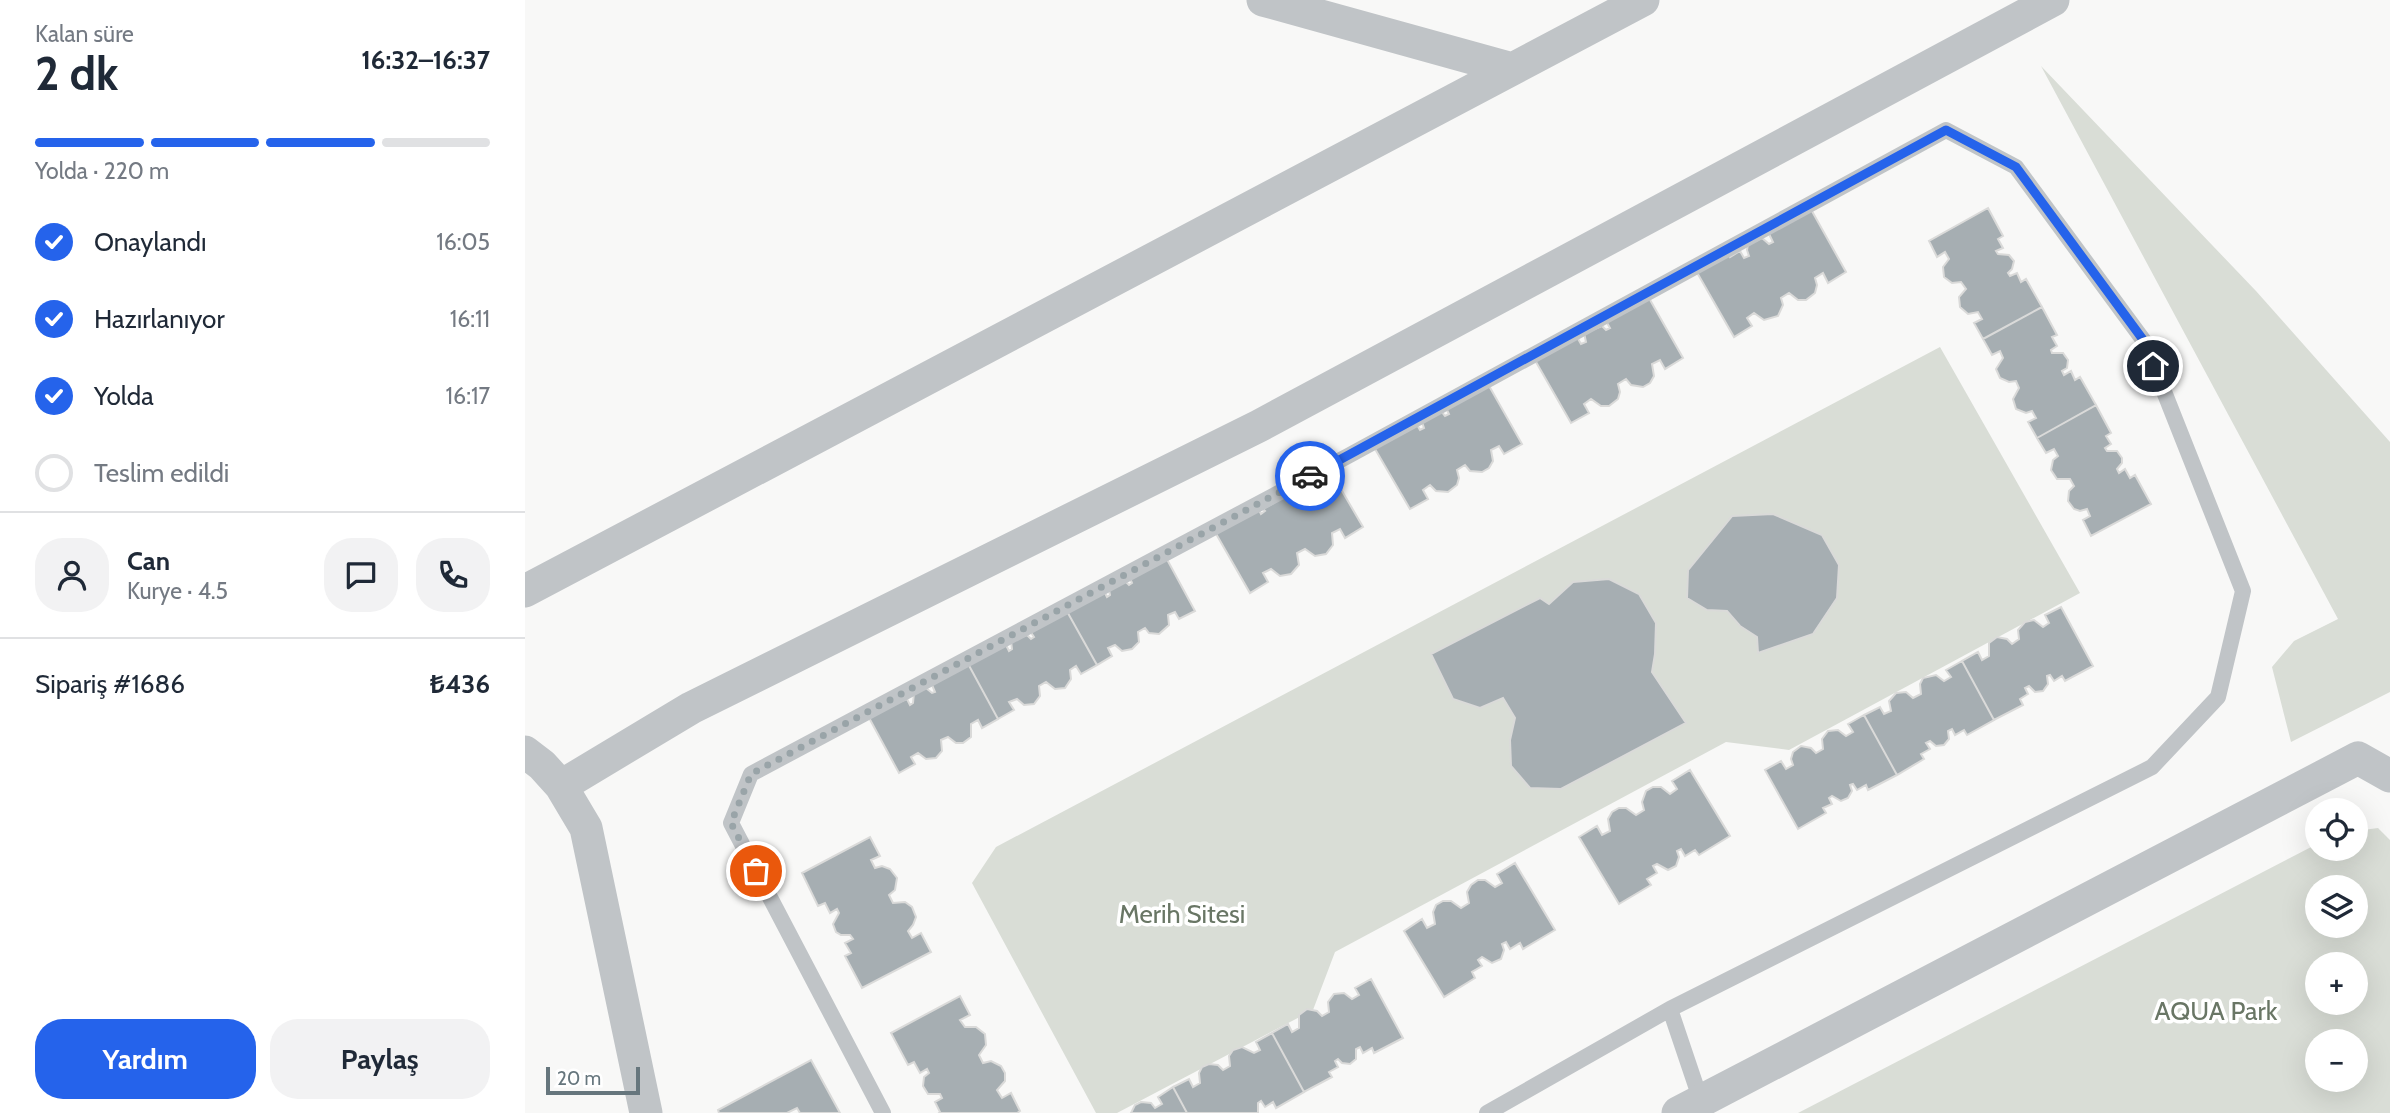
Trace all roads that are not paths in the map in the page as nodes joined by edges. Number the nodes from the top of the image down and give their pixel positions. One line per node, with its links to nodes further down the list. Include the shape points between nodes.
1 (1263, 0): 4 (street)
2 (1643, 0): 4 (street)
3 (2053, 0): 8 (street, via 1259,426 691,708)
4 (1512, 69): 5 (street)
5 (525, 591)
6 (525, 752): 8 (street)
7 (2390, 776): 10 (street, via 2358,758)
8 (561, 786): 11 (street, via 586,828)
9 (1670, 1009): 10 (lane); 12 (lane, via 2152,767 2218,697 2243,591 2144,341 2016,167 1946,130 751,774 731,823); 13 (lane)
10 (1690, 1107)
11 (646, 1113)
12 (883, 1113)
13 (1487, 1113)

